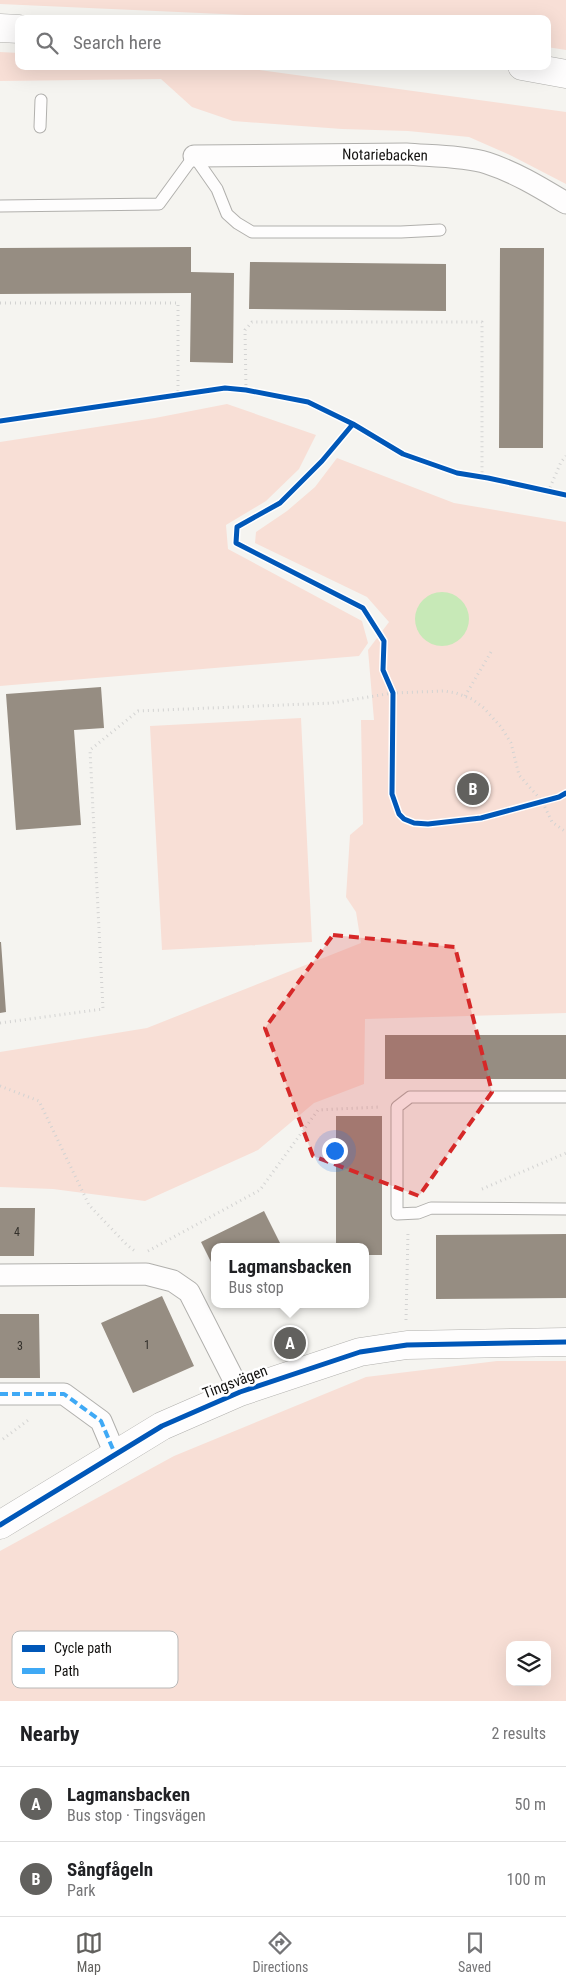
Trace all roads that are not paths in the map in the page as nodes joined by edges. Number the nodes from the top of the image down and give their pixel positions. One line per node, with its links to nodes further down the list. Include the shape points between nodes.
1 (0, 28): 2 (street)
2 (15, 29)
3 (544, 70): 4 (street)
4 (566, 74)
5 (41, 100): 6 (lane)
6 (40, 127)
7 (194, 156): 8 (street, Notariebacken, via 406,154 485,162 515,174); 9 (lane, via 159,204); 10 (lane, via 217,189 227,214 252,232)
8 (566, 204)
9 (0, 206)
10 (440, 230)
11 (566, 1097): 12 (lane, via 410,1097 397,1106 397,1214 418,1214 431,1208)
12 (566, 1209)
13 (0, 1275): 15 (street, via 146,1274 173,1280 189,1292)
14 (566, 1342): 15 (street, Tingsvägen, via 407,1345 360,1352)
15 (240, 1392): 17 (street, Tingsvägen, via 162,1426)
16 (1, 1393): 17 (street, via 64,1394 101,1421)
17 (115, 1454): 18 (street, Tingsvägen)
18 (0, 1525)

